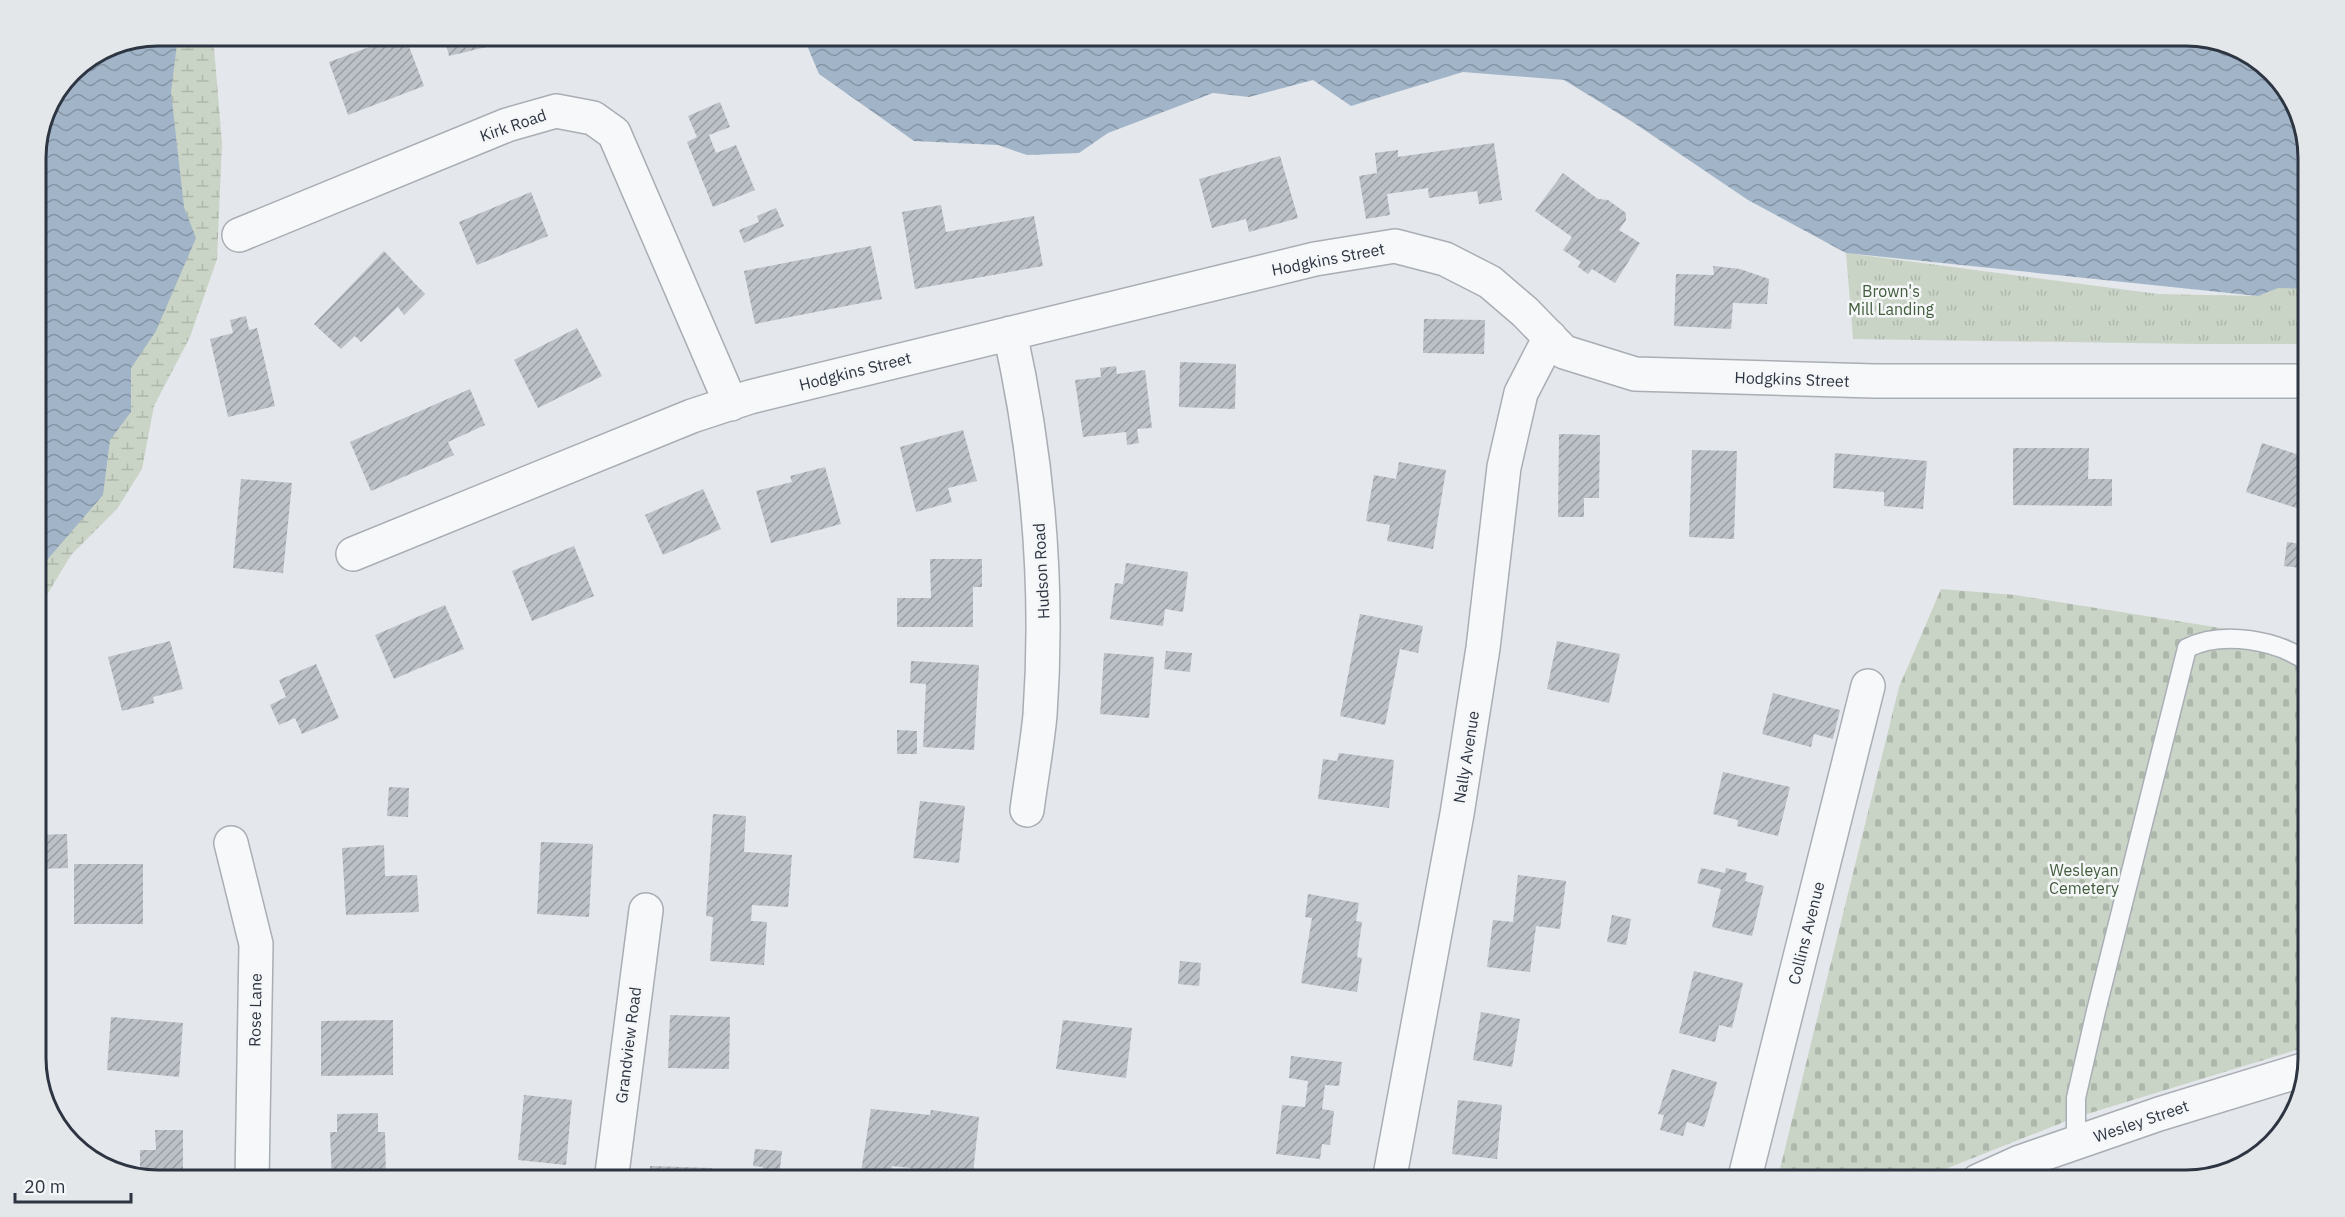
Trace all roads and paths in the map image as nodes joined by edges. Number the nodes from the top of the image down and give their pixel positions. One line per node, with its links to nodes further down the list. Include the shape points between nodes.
1 (239, 235): 5 (street, Kirk Road, via 507,125 556,111 593,118 614,133)
2 (1010, 333): 3 (street, Hodgkins Street, via 1315,259 1395,246 1445,259 1490,282); 5 (street, Hodgkins Street); 9 (street, Hudson Road, via 1036,483 1042,564 1040,717)
3 (1550, 337): 4 (street, Hodgkins Street, via 1564,351 1635,374 1874,381); 16 (street, Nally Avenue, via 1521,393 1504,467 1483,648 1457,814)
4 (2298, 381)
5 (731, 404): 6 (street, Hodgkins Street, via 692,416)
6 (353, 554)
7 (2298, 657): 13 (lane, via 2276,645 2238,640 2203,640 2187,648 2076,1098)
8 (1868, 686): 17 (street, Collins Avenue)
9 (1027, 810)
10 (231, 843): 14 (street, Rose Lane, via 256,944)
11 (646, 910): 15 (street, Grandview Road)
12 (2298, 1071): 13 (street, Wesley Street)
13 (2076, 1144): 18 (street, Wesley Street)
14 (252, 1171)
15 (611, 1171)
16 (1391, 1171)
17 (1747, 1171)
18 (2000, 1171)

